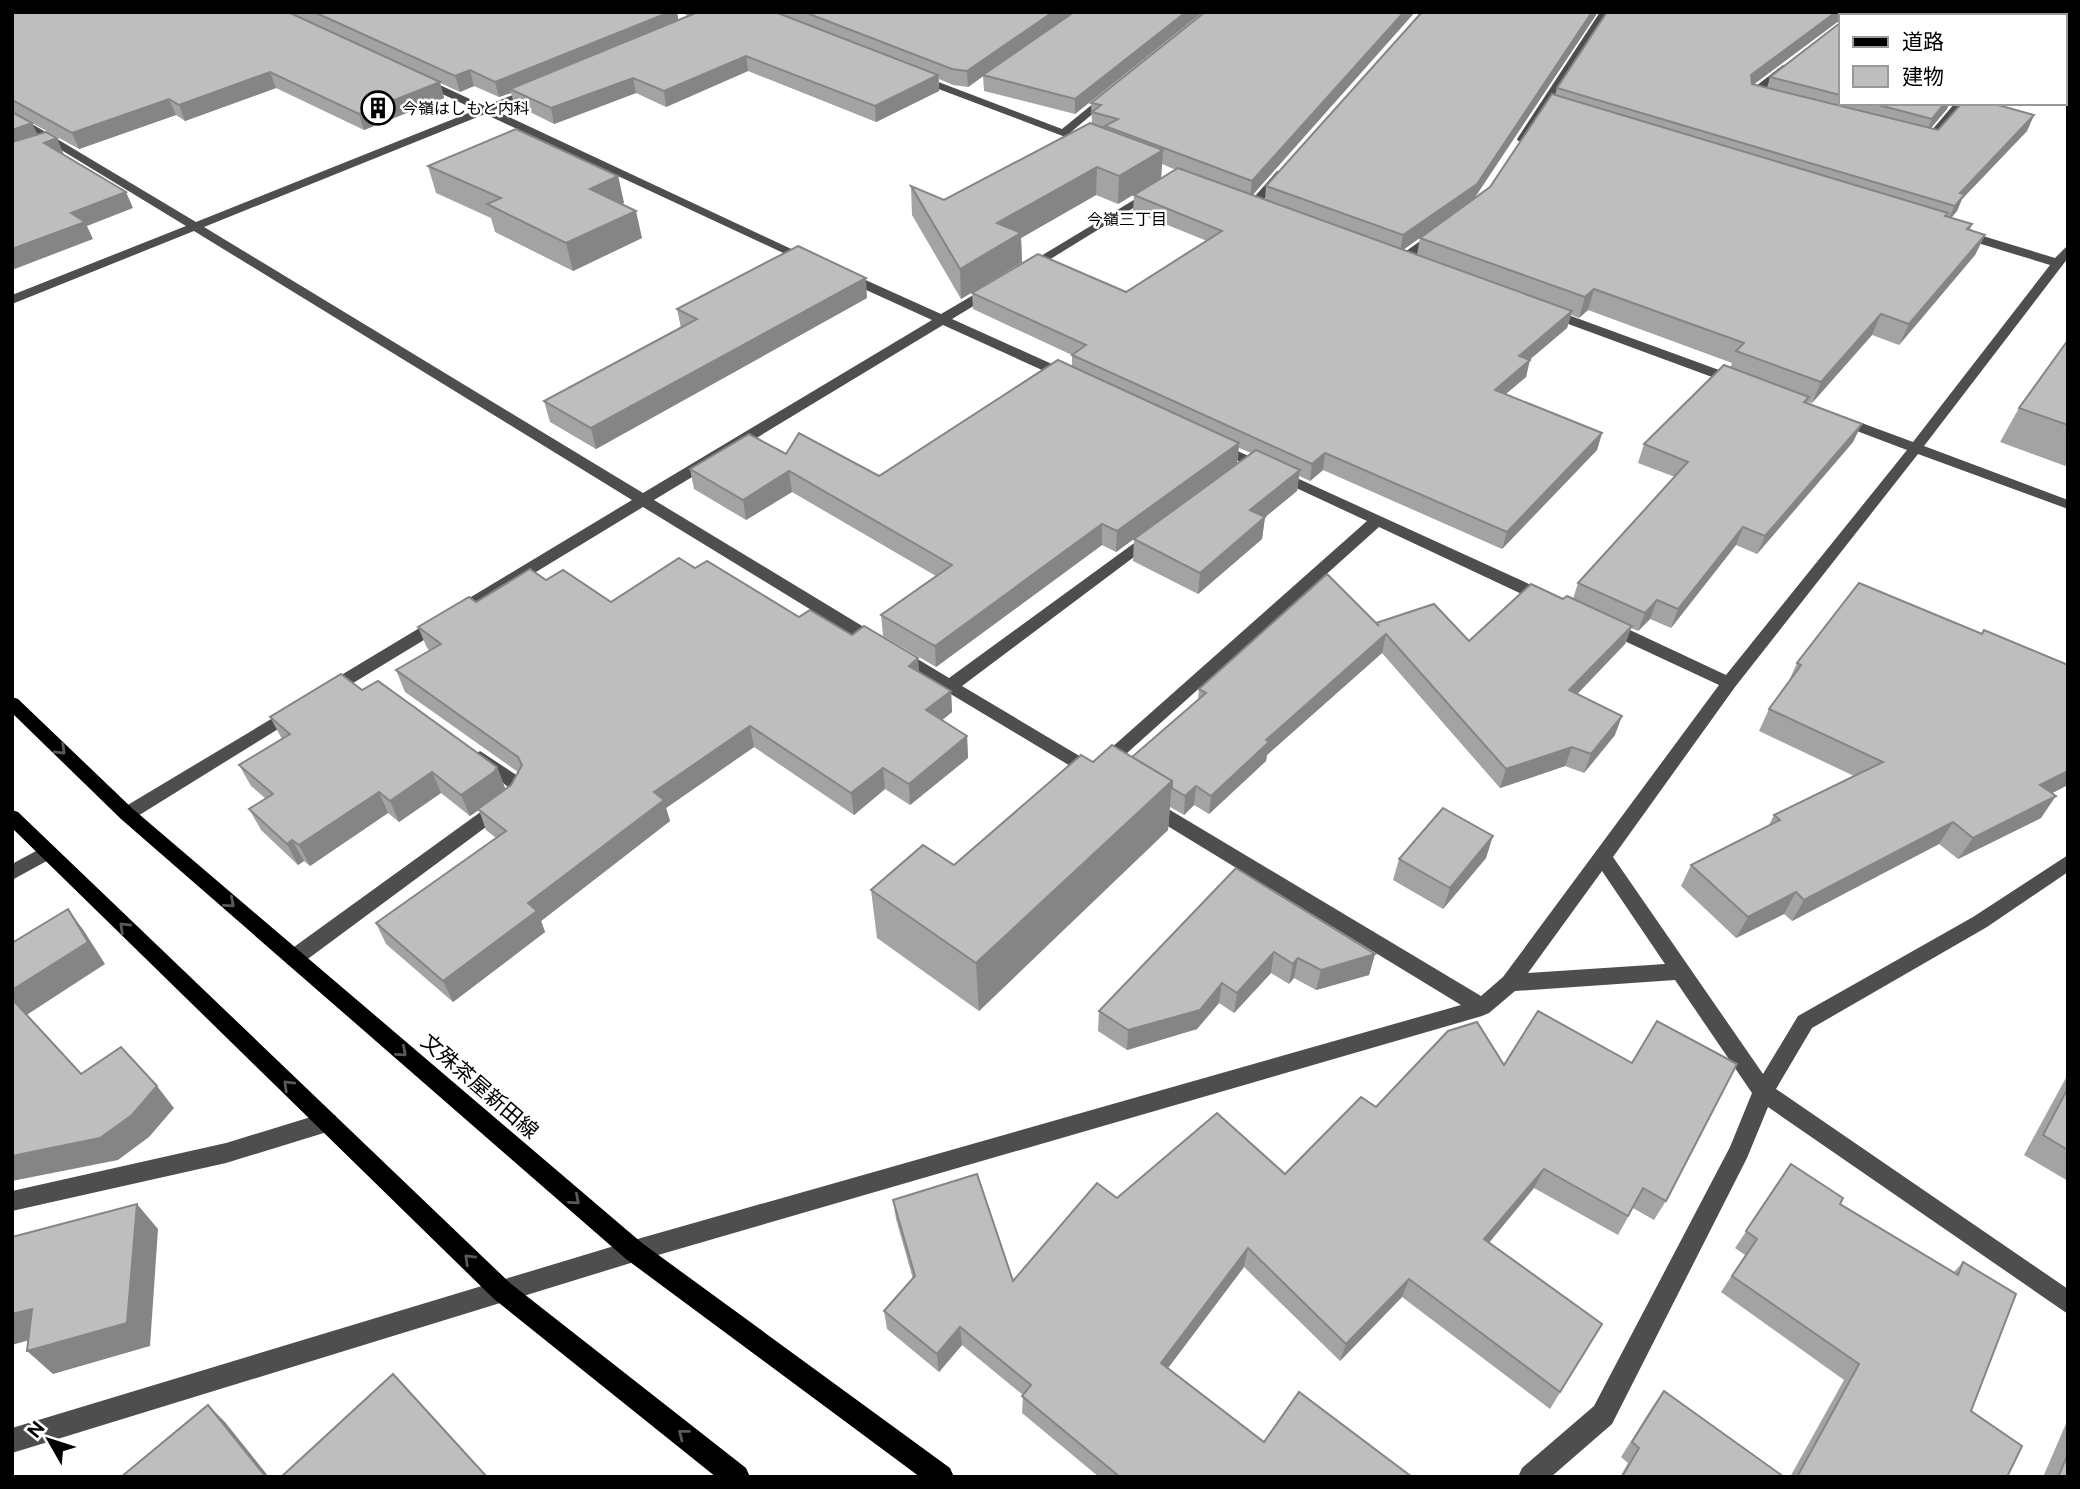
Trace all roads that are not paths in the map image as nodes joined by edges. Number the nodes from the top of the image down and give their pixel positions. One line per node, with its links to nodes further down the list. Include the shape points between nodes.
1 (1605, 12): 11 (street)
2 (1801, 57): 9 (street, via 1751,95)
3 (902, 71): 8 (street)
4 (410, 75): 12 (street)
5 (976, 88): 8 (street)
6 (537, 89): 12 (street)
7 (1117, 90): 15 (street)
8 (965, 96): 15 (street)
9 (1776, 102)
10 (1959, 105): 16 (street, via 1928,142)
11 (1543, 106): 13 (street); 20 (street)
12 (486, 110): 26 (street); 34 (street)
13 (1556, 110)
14 (12, 115): 17 (street)
15 (1063, 133): 19 (street)
16 (1903, 135)
17 (55, 141): 18 (street); 26 (street)
18 (34, 148)
19 (1100, 148)
20 (1515, 150)
21 (1289, 164): 24 (street)
22 (1165, 184): 34 (street)
23 (1240, 200): 24 (street)
24 (1253, 205): 25 (street)
25 (1265, 209)
26 (195, 226): 32 (street); 40 (street)
27 (1447, 228): 30 (street)
28 (1951, 231): 31 (street)
29 (2068, 249): 31 (street)
30 (1404, 259)
31 (2056, 263): 39 (street)
32 (12, 300)
33 (1534, 307): 36 (street)
34 (943, 319): 35 (street); 40 (street)
35 (1087, 386)
36 (1754, 388)
37 (1829, 416): 39 (street)
38 (1205, 440): 42 (street, via 1247,466)
39 (1915, 449): 41 (street); 46 (street)
40 (640, 500): 47 (street); 51 (street, via 366,675)
41 (2068, 505)
42 (1377, 520): 44 (street); 47 (street, via 1099,776)
43 (1163, 528): 47 (street)
44 (1566, 608)
45 (1591, 619): 46 (street)
46 (1730, 683): 54 (street)
47 (950, 686)
48 (12, 703): 51 (main road, 文殊茶屋新田線, one-way to 51)
49 (461, 744): 57 (street, via 518,785 511,799)
50 (1128, 794): 60 (street)
51 (127, 814): 57 (main road, 文殊茶屋新田線, one-way to 57)
52 (12, 817): 53 (main road)
53 (47, 852): 56 (street); 62 (main road, one-way to 53)
54 (1602, 856): 58 (street); 59 (street)
55 (2068, 862): 61 (street, via 1980,922 1805,1022)
56 (12, 873)
57 (294, 958): 64 (main road, 文殊茶屋新田線, one-way to 64)
58 (1682, 971): 59 (street); 61 (street)
59 (1510, 984): 60 (street)
60 (1482, 1007): 64 (street)
61 (1763, 1092): 66 (street); 70 (street, via 1739,1151 1602,1415)
62 (327, 1122): 63 (street, via 226,1153); 65 (main road, one-way to 62)
63 (12, 1201)
64 (634, 1251): 65 (street); 69 (main road, 文殊茶屋新田線)
65 (502, 1291): 67 (street); 68 (main road, one-way to 65)
66 (2068, 1303)
67 (12, 1441)
68 (737, 1477)
69 (941, 1477)
70 (1531, 1477)

